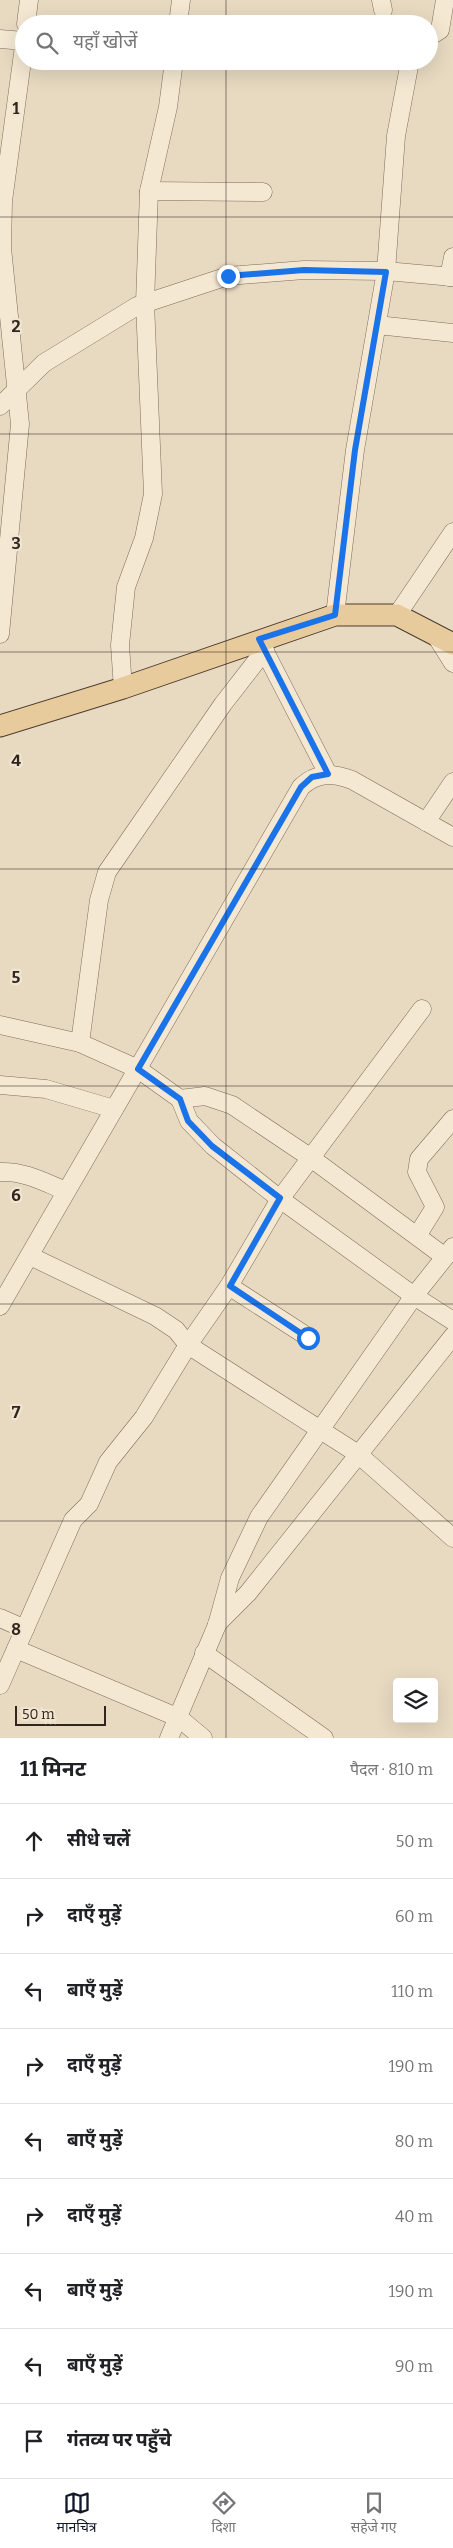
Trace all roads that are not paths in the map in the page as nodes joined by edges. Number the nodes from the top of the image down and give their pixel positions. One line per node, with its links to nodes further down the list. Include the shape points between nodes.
1 (29, 0): 4 (street)
2 (181, 0): 5 (street)
3 (447, 11): 6 (street)
4 (27, 15)
5 (179, 15)
6 (438, 31)
7 (0, 39): 8 (street)
8 (15, 40)
9 (21, 70): 14 (street)
10 (173, 70): 12 (street)
11 (408, 70): 16 (street, via 396,136)
12 (149, 191): 13 (street); 18 (street)
13 (263, 192)
14 (2, 213): 21 (street, via 2,248)
15 (453, 257): 17 (street)
16 (386, 272): 17 (street); 18 (street, via 304,270 228,276); 19 (street)
17 (451, 277)
18 (145, 303): 21 (street, via 44,363); 30 (street, via 153,494 144,538 126,587 120,645)
19 (377, 325): 20 (street); 24 (street, via 355,450)
20 (453, 332)
21 (17, 390): 22 (street); 26 (street, via 20,424)
22 (0, 406)
23 (453, 532): 25 (street)
24 (335, 615): 25 (main road); 28 (main road)
25 (397, 615): 27 (main road)
26 (0, 634)
27 (444, 640): 29 (street)
28 (262, 644): 30 (main road); 32 (street); 38 (street, via 107,872 98,900)
29 (453, 663)
30 (123, 688): 31 (main road)
31 (0, 726)
32 (328, 774): 34 (street, via 352,780); 39 (street, via 312,777 301,787)
33 (453, 782): 34 (street)
34 (426, 822): 35 (street)
35 (453, 837)
36 (422, 1008): 44 (street)
37 (0, 1025): 38 (street)
38 (80, 1043): 39 (street)
39 (138, 1069): 41 (street); 42 (street)
40 (0, 1085): 42 (street, via 46,1089)
41 (180, 1099): 44 (street, via 205,1096 232,1105); 47 (street, via 188,1121 212,1146)
42 (114, 1109): 46 (street)
43 (453, 1119): 48 (street, via 416,1166 436,1208)
44 (311, 1158): 47 (street); 48 (street)
45 (0, 1172): 46 (street, via 28,1175)
46 (66, 1191): 50 (street)
47 (280, 1198): 51 (street); 52 (street)
48 (417, 1236): 49 (street)
49 (449, 1252): 52 (street)
50 (30, 1256): 53 (street); 57 (street, via 155,1316 176,1330)
51 (230, 1286): 56 (street); 57 (street)
52 (414, 1296): 54 (street); 58 (street)
53 (0, 1306)
54 (453, 1321)
55 (453, 1336): 59 (street)
56 (308, 1338)
57 (188, 1345): 58 (street); 63 (street, via 144,1417 108,1462 89,1504 72,1520)
58 (321, 1430): 59 (street); 62 (street, via 260,1517 230,1578)
59 (358, 1454): 60 (street); 62 (street, via 248,1594)
60 (453, 1538)
61 (0, 1618): 63 (street)
62 (216, 1625): 65 (street)
63 (25, 1629): 64 (street)
64 (16, 1649): 66 (street); 67 (street)
65 (204, 1653): 67 (street); 70 (street)
66 (0, 1685)
67 (178, 1718): 68 (street); 69 (street)
68 (169, 1738)
69 (203, 1738)
70 (324, 1738)

